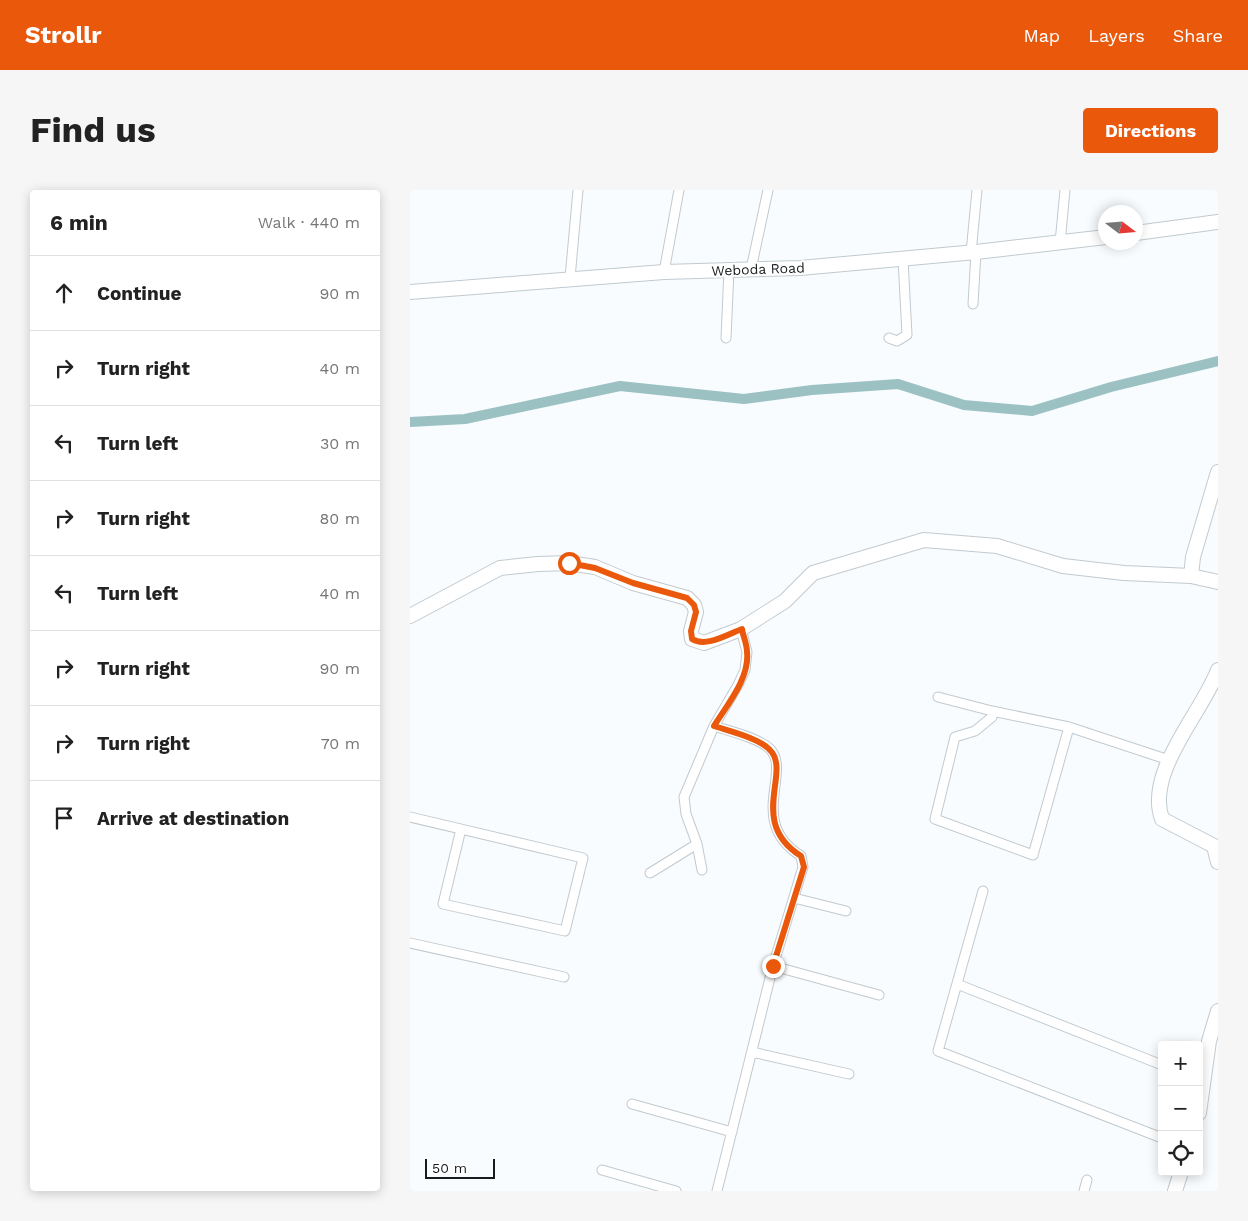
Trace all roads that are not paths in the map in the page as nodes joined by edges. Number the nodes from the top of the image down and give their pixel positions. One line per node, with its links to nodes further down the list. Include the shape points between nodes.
1 (578, 190): 15 (street)
2 (679, 190): 14 (street)
3 (768, 190): 12 (street)
4 (977, 190): 10 (street)
5 (1065, 190): 9 (street)
6 (1218, 222): 7 (street)
7 (1143, 232)
8 (1098, 238): 9 (street, Weboda Road)
9 (1060, 243): 10 (street, Weboda Road)
10 (974, 252): 11 (street, Weboda Road); 17 (street)
11 (903, 259): 12 (street, Weboda Road); 19 (street, via 907,335 897,341)
12 (751, 269): 13 (street, Weboda Road)
13 (729, 270): 14 (street, Weboda Road); 18 (street)
14 (664, 272): 15 (street, Weboda Road)
15 (570, 278): 16 (street, Weboda Road)
16 (410, 292)
17 (973, 304)
18 (726, 338)
19 (890, 338)
20 (1218, 472): 21 (street, via 1193,557)
21 (1191, 576): 22 (street); 24 (street, via 1063,566 997,546 924,540 813,573 785,601)
22 (1218, 582)
23 (410, 616): 24 (street, via 500,568 569,563 595,568 687,598 696,612 691,631 692,639 697,643)
24 (742, 629): 28 (street, via 748,652 745,670)
25 (1218, 670): 30 (street)
26 (938, 697): 27 (street)
27 (992, 711): 29 (street); 29 (street, via 992,717 975,731 955,738 935,819 1033,855)
28 (714, 726): 33 (street, via 684,797 686,814); 38 (street, via 771,750 775,763 773,819 779,835 801,856 804,867)
29 (1069, 727): 30 (street)
30 (1169, 760): 34 (street, via 1158,799 1162,819 1214,846)
31 (410, 817): 32 (street)
32 (461, 829): 32 (street, via 583,858 565,931 443,904)
33 (697, 844): 35 (street); 36 (street)
34 (1218, 862)
35 (702, 870)
36 (650, 873)
37 (983, 891): 43 (street)
38 (794, 898): 39 (street); 41 (street)
39 (846, 911)
40 (410, 943): 42 (street)
41 (773, 966): 44 (street); 46 (street)
42 (564, 977)
43 (957, 984): 47 (street); 52 (street, via 938,1051)
44 (879, 995)
45 (1218, 1012): 49 (street)
46 (752, 1052): 48 (street); 51 (street)
47 (1158, 1063)
48 (849, 1074)
49 (1203, 1075)
50 (632, 1104): 51 (street)
51 (732, 1132): 57 (street)
52 (1158, 1136)
53 (602, 1170): 56 (street)
54 (1180, 1176): 59 (street)
55 (1087, 1180): 58 (street)
56 (676, 1191)
57 (718, 1191)
58 (1084, 1191)
59 (1175, 1191)

